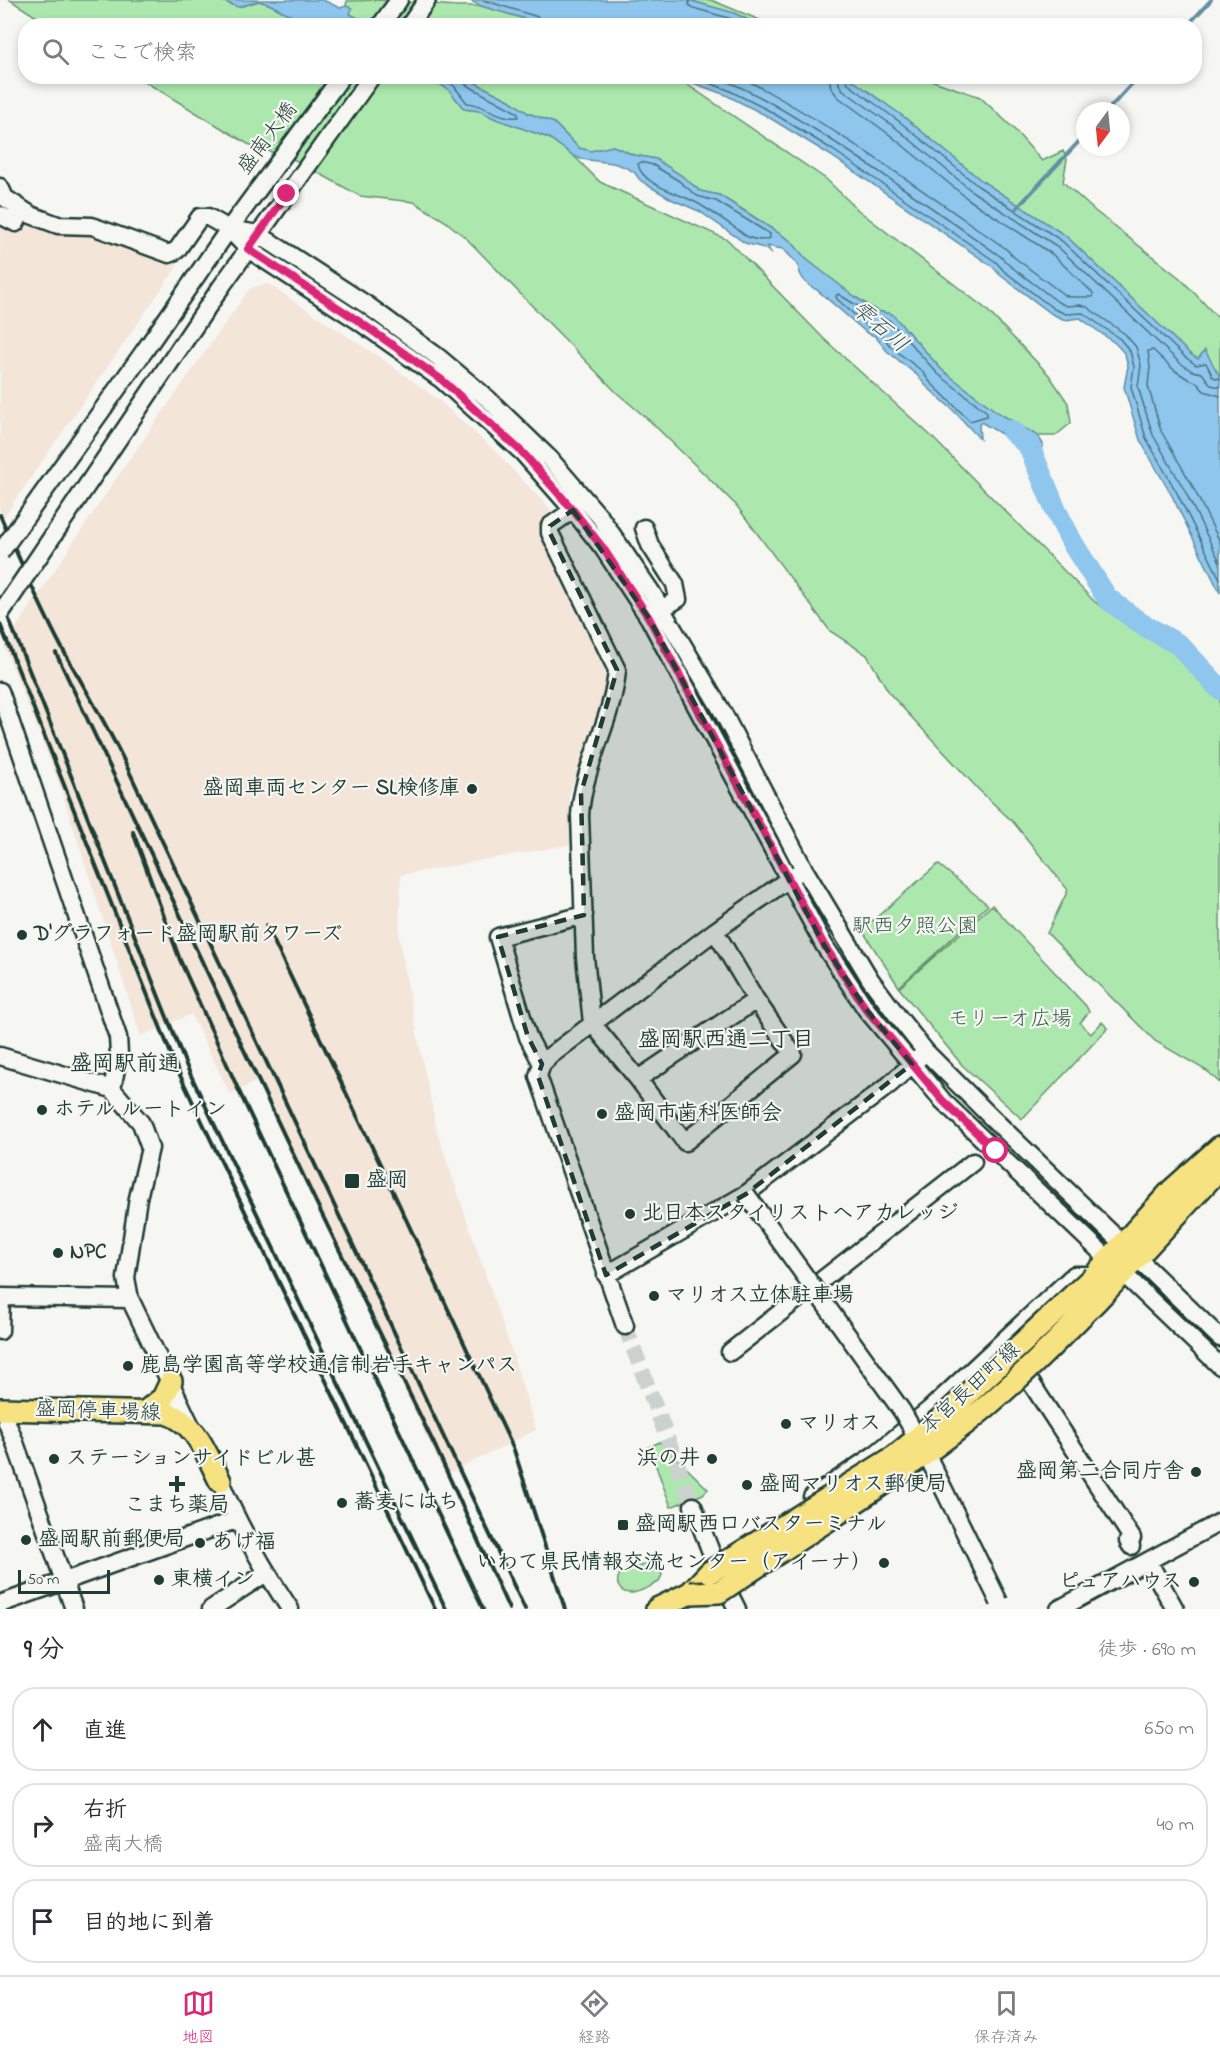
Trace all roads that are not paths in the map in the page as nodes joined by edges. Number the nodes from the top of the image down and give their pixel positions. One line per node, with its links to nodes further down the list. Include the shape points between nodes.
1 (399, 0): 3 (street)
2 (428, 0): 4 (street)
3 (386, 18)
4 (415, 18)
5 (336, 84): 10 (street, 盛南大橋)
6 (366, 84): 11 (street)
7 (0, 187): 8 (street, via 4,198)
8 (23, 210): 9 (street, via 16,223); 10 (street, via 57,225 92,226 169,254 177,250 200,217 208,217)
9 (0, 215)
10 (229, 229): 11 (street); 12 (street); 15 (street, 盛南大橋, bridge)
11 (258, 234): 12 (street); 17 (street, via 367,305 488,399 550,459 600,517)
12 (248, 249): 13 (street, via 442,380 523,453); 16 (street, bridge)
13 (573, 510): 17 (street); 21 (street, via 550,526 550,533 617,670 616,685 581,793)
14 (644, 528): 17 (street, via 675,584 678,599)
15 (0, 553)
16 (0, 614)
17 (655, 614): 19 (street, via 722,711); 20 (street)
18 (0, 691): 30 (street, via 118,1037)
19 (804, 869): 20 (street); 25 (street, via 870,979)
20 (788, 879): 22 (street); 28 (street, via 824,945 866,1009)
21 (584, 915): 24 (street); 27 (street, via 498,937 528,1037)
22 (715, 931): 23 (street); 24 (street)
23 (756, 1000): 29 (street); 29 (street, via 793,1054 685,1142)
24 (592, 1023): 27 (street); 29 (street)
25 (926, 1052): 28 (street); 35 (street)
26 (0, 1056): 30 (street)
27 (542, 1064): 36 (street, via 538,1076)
28 (912, 1064): 34 (street); 35 (street, via 943,1101)
29 (638, 1079)
30 (112, 1089): 38 (street, via 141,1123 150,1148 126,1278)
31 (1220, 1147): 35 (main road, 本宮長田町線, via 1172,1190)
32 (973, 1162): 42 (street)
33 (1220, 1168): 35 (main road, 本宮長田町線)
34 (746, 1194): 36 (street); 49 (street, bridge, via 902,1411)
35 (1123, 1258): 41 (street); 43 (street); 49 (main road, 本宮長田町線, bridge, via 1100,1283 944,1416)
36 (606, 1275): 39 (street)
37 (0, 1297): 38 (street); 40 (street)
38 (130, 1299): 45 (street)
39 (626, 1326)
40 (0, 1331)
41 (1220, 1338)
42 (730, 1352)
43 (1220, 1366)
44 (1022, 1369): 54 (street, via 1132,1538 1128,1542); 58 (street, via 894,1480 842,1516 749,1576); 58 (street, via 1104,1299 1105,1291 1088,1275 1074,1275 877,1453 735,1548)
45 (171, 1381): 46 (main road, via 163,1398); 48 (street)
46 (146, 1411): 47 (main road, 盛岡停車場線); 48 (main road, 盛岡停車場線)
47 (2, 1418): 48 (main road, 盛岡停車場線); 57 (street, via 15,1440)
48 (180, 1418): 50 (main road)
49 (922, 1445): 58 (main road, 本宮長田町線, bridge, via 888,1461 710,1572); 60 (street, bridge)
50 (220, 1481): 52 (street)
51 (693, 1506): 58 (street)
52 (236, 1520): 56 (street); 57 (street)
53 (1220, 1522): 55 (street)
54 (1131, 1546)
55 (1148, 1561): 66 (street); 67 (street)
56 (266, 1573): 62 (street); 63 (street)
57 (64, 1581): 59 (street); 61 (street)
58 (706, 1584): 64 (main road, 本宮長田町線); 65 (street)
59 (0, 1604)
60 (1001, 1605)
61 (74, 1609)
62 (211, 1609)
63 (290, 1609)
64 (657, 1609)
65 (737, 1609)
66 (1059, 1609)
67 (1175, 1609)

